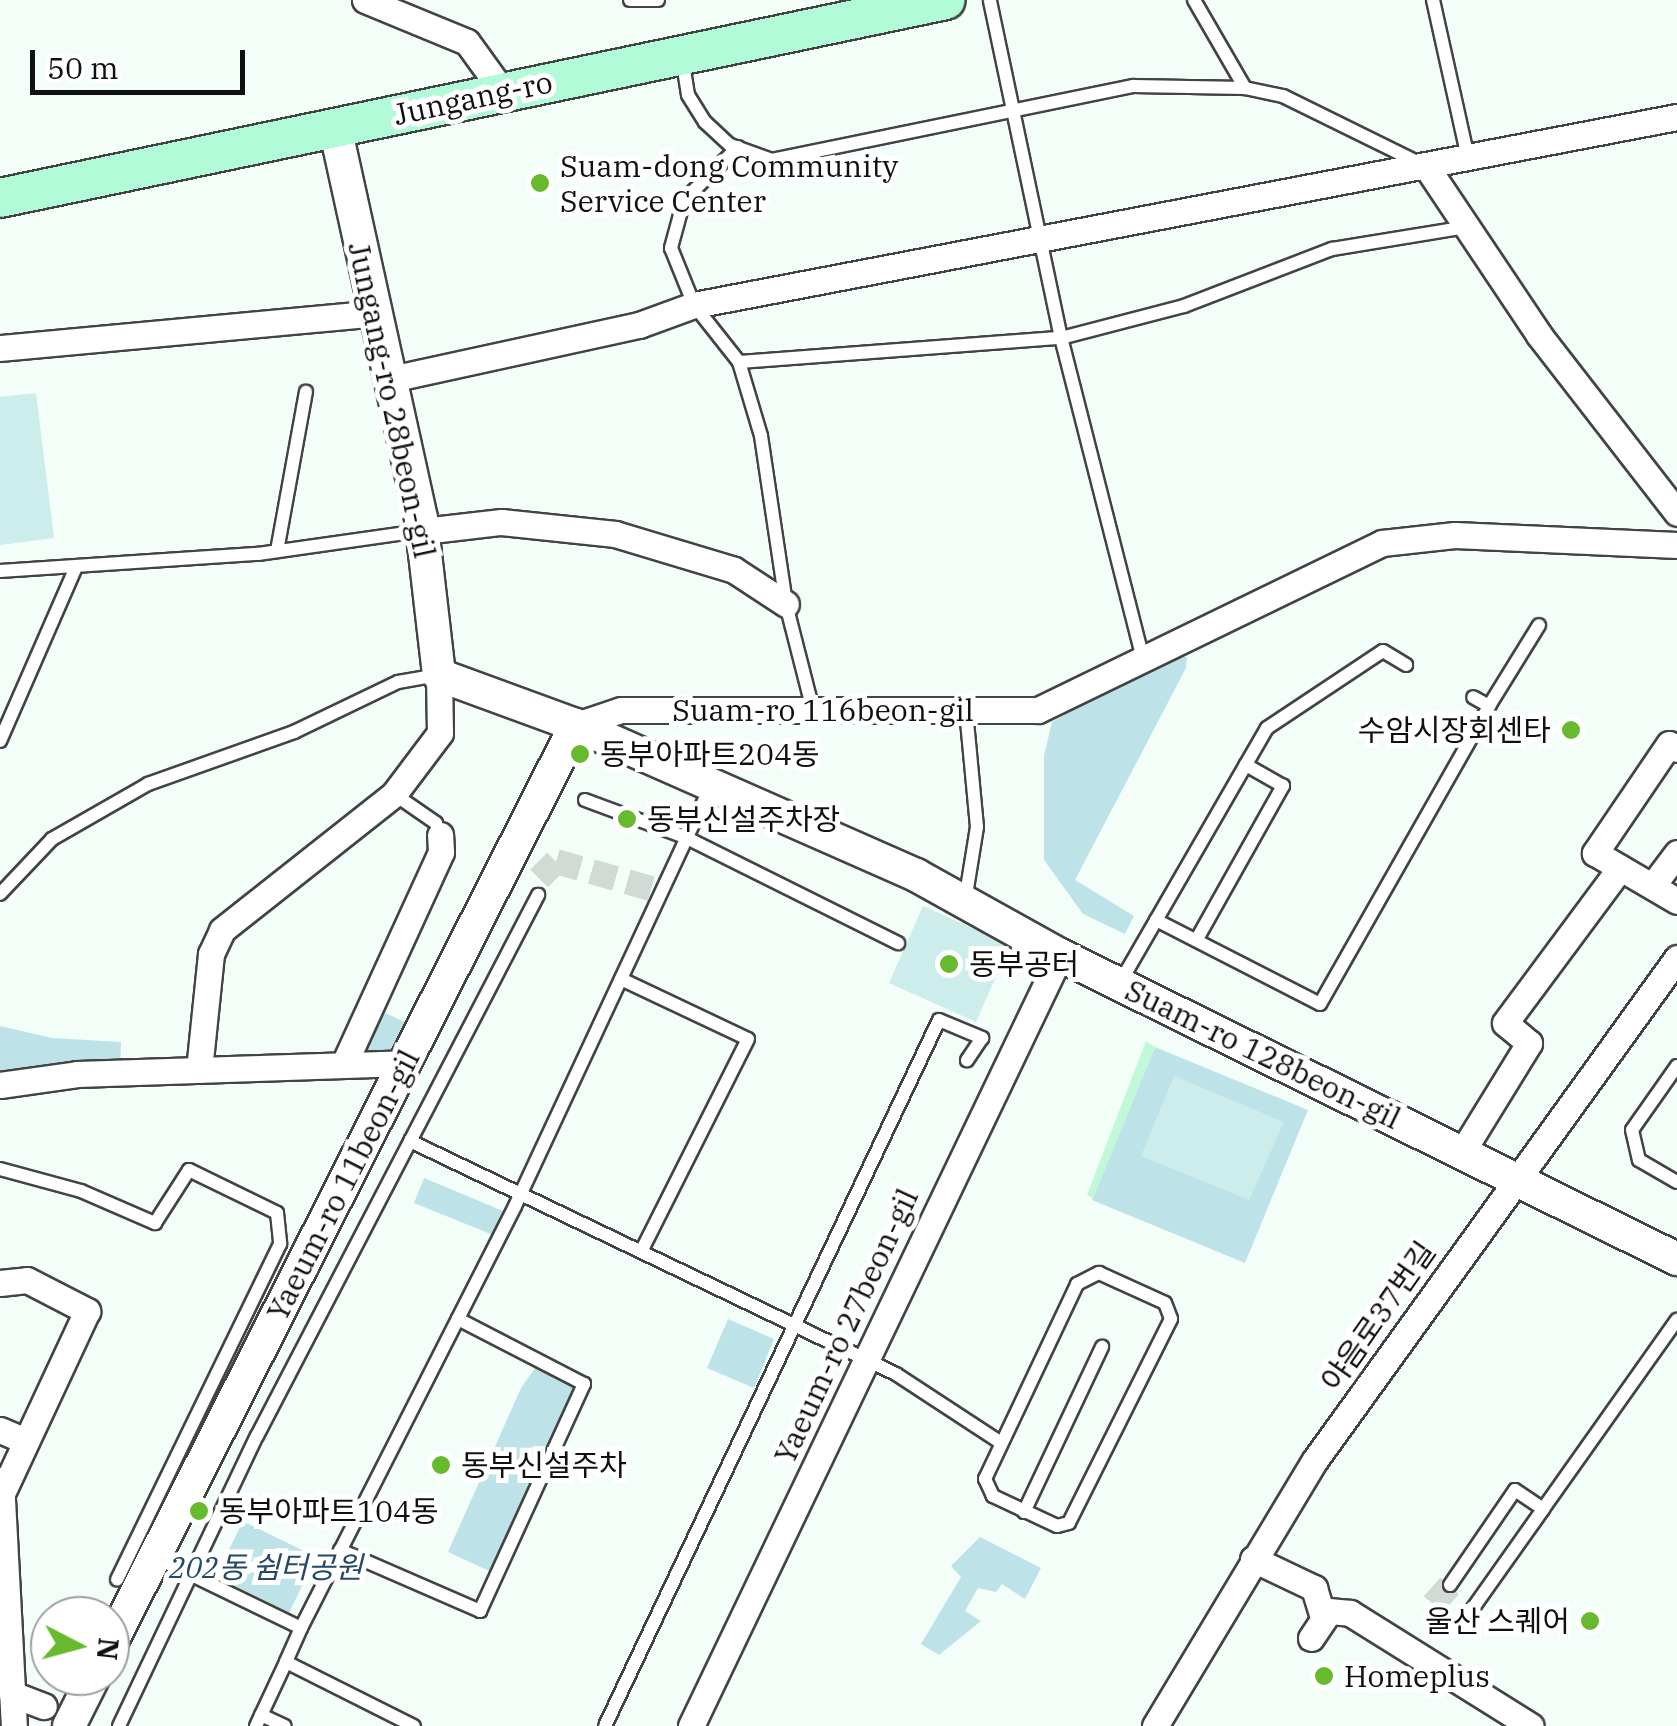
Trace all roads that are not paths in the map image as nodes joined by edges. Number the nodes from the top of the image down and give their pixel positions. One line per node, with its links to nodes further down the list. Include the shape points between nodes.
1 (365, 0): 11 (street, via 467,42)
2 (630, 0): 3 (lane)
3 (658, 0)
4 (946, 0): 8 (main road, Jungang-ro)
5 (990, 0): 12 (lane)
6 (1194, 0): 10 (lane)
7 (1433, 0): 16 (lane)
8 (883, 6): 9 (main road, Jungang-ro)
9 (681, 55): 11 (main road, Jungang-ro); 15 (lane, via 688,95 706,122)
10 (1244, 88): 12 (lane, via 1133,86); 17 (lane, via 1282,96)
11 (503, 92): 14 (main road, Jungang-ro)
12 (1013, 109): 15 (lane, via 772,160); 20 (lane)
13 (1677, 118): 16 (street)
14 (335, 127): 18 (main road, Jungang-ro); 22 (street, Jungang-ro 28beon-gil)
15 (738, 147): 21 (lane, via 684,200 671,248)
16 (1468, 158): 17 (street)
17 (1426, 166): 19 (street); 20 (street)
18 (0, 198)
19 (1466, 227): 23 (lane, via 1332,248 1184,306); 28 (street, via 1550,350)
20 (1041, 240): 21 (street); 23 (lane)
21 (694, 305): 25 (lane); 26 (street, via 639,325)
22 (376, 313): 24 (street); 26 (street, Jungang-ro 28beon-gil)
23 (1060, 338): 25 (lane); 36 (lane)
24 (0, 348)
25 (739, 362): 34 (lane, via 761,436)
26 (390, 379): 29 (street, Jungang-ro 28beon-gil)
27 (306, 392): 31 (lane)
28 (1677, 513)
29 (423, 530): 31 (lane); 34 (street, via 501,522 615,534 734,570); 38 (street, Jungang-ro 28beon-gil)
30 (1677, 545): 36 (street, Suam-ro 116beon-gil, via 1455,535 1382,543)
31 (277, 551): 32 (lane)
32 (76, 566): 33 (lane); 44 (lane)
33 (0, 571)
34 (786, 604): 41 (lane)
35 (1539, 625): 40 (lane)
36 (1143, 659): 42 (street, Suam-ro 116beon-gil, via 1038,710)
37 (1406, 665): 46 (lane, via 1383,651 1268,728)
38 (439, 675): 43 (street); 48 (street, via 440,733); 55 (lane, via 398,682 294,732 148,784 52,839)
39 (1473, 698): 40 (lane)
40 (1488, 706): 60 (lane, via 1320,1004)
41 (813, 710): 42 (street, Suam-ro 116beon-gil); 43 (street, Suam-ro 116beon-gil, via 621,710)
42 (966, 710): 58 (lane, via 976,827)
43 (576, 725): 47 (street, Suam-ro 128beon-gil); 67 (street, Yaeum-ro 11beon-gil)
44 (0, 741)
45 (1677, 749): 53 (street, via 1668,744 1595,853)
46 (1246, 765): 59 (lane); 60 (lane, via 1283,786)
47 (712, 783): 51 (lane); 58 (street, Suam-ro 128beon-gil)
48 (394, 794): 50 (lane, via 436,823); 70 (street, via 222,930 211,954)
49 (585, 800): 51 (lane)
50 (440, 834): 68 (street, via 441,852)
51 (687, 838): 61 (lane); 64 (lane)
52 (1677, 853): 54 (street)
53 (1620, 868): 54 (street); 73 (street, via 1505,1022 1529,1043)
54 (1653, 885): 57 (street)
55 (0, 894)
56 (538, 896): 72 (lane)
57 (1677, 901)
58 (965, 902): 62 (street, Suam-ro 128beon-gil)
59 (1156, 920): 60 (lane); 65 (lane)
60 (1197, 939)
61 (898, 943)
62 (1060, 954): 65 (street, Suam-ro 128beon-gil); 85 (street, Yaeum-ro 27beon-gil)
63 (1677, 958): 75 (street, 야음로37번길)
64 (621, 979): 77 (lane); 78 (lane, via 748,1039)
65 (1119, 983): 73 (street, Suam-ro 128beon-gil)
66 (968, 1060): 83 (lane, via 982,1038 939,1020)
67 (405, 1062): 68 (street); 94 (street, Yaeum-ro 11beon-gil)
68 (344, 1064): 70 (street)
69 (1677, 1066): 76 (lane, via 1632,1130 1639,1160)
70 (199, 1070): 71 (street)
71 (0, 1085)
72 (410, 1141): 77 (lane); 96 (lane)
73 (1462, 1152): 75 (street, Suam-ro 128beon-gil)
74 (0, 1170): 97 (lane, via 82,1191 155,1222 189,1170 277,1213 280,1244)
75 (1514, 1178): 79 (street, Suam-ro 128beon-gil); 95 (street, 야음로37번길, via 1315,1460)
76 (1677, 1182)
77 (520, 1194): 78 (lane); 81 (lane)
78 (641, 1252): 83 (lane)
79 (1677, 1259)
80 (0, 1283): 87 (street, via 27,1280 86,1310)
81 (458, 1319): 93 (lane); 93 (lane, via 584,1384 480,1612)
82 (1677, 1320): 91 (lane)
83 (794, 1326): 85 (lane); 111 (lane)
84 (1102, 1347): 92 (lane)
85 (866, 1360): 88 (lane); 112 (street, Yaeum-ro 27beon-gil)
86 (0, 1430): 87 (street)
87 (26, 1442): 90 (street)
88 (1000, 1442): 92 (lane, via 986,1487); 92 (lane, via 1082,1280 1100,1273 1168,1306 1162,1344 1069,1523 1050,1525)
89 (0, 1465): 90 (street)
90 (2, 1493): 103 (street)
91 (1543, 1509): 98 (lane, via 1516,1490); 100 (lane)
92 (1024, 1512)
93 (340, 1550): 101 (lane)
94 (155, 1557): 96 (lane); 99 (street, Yaeum-ro 11beon-gil)
95 (1254, 1560): 113 (street, 야음로37번길); 114 (street, via 1314,1588 1317,1627 1334,1608 1350,1613)
96 (187, 1576): 101 (lane); 108 (lane)
97 (117, 1580)
98 (1450, 1585)
99 (130, 1606)
100 (1461, 1625)
101 (301, 1628): 102 (lane)
102 (286, 1662): 106 (lane); 110 (lane)
103 (12, 1694): 105 (street); 107 (street)
104 (75, 1696): 105 (street)
105 (56, 1716)
106 (259, 1720): 109 (lane)
107 (14, 1726)
108 (118, 1726)
109 (285, 1726)
110 (414, 1726)
111 (605, 1726)
112 (691, 1726)
113 (1154, 1726)
114 (1530, 1726)

